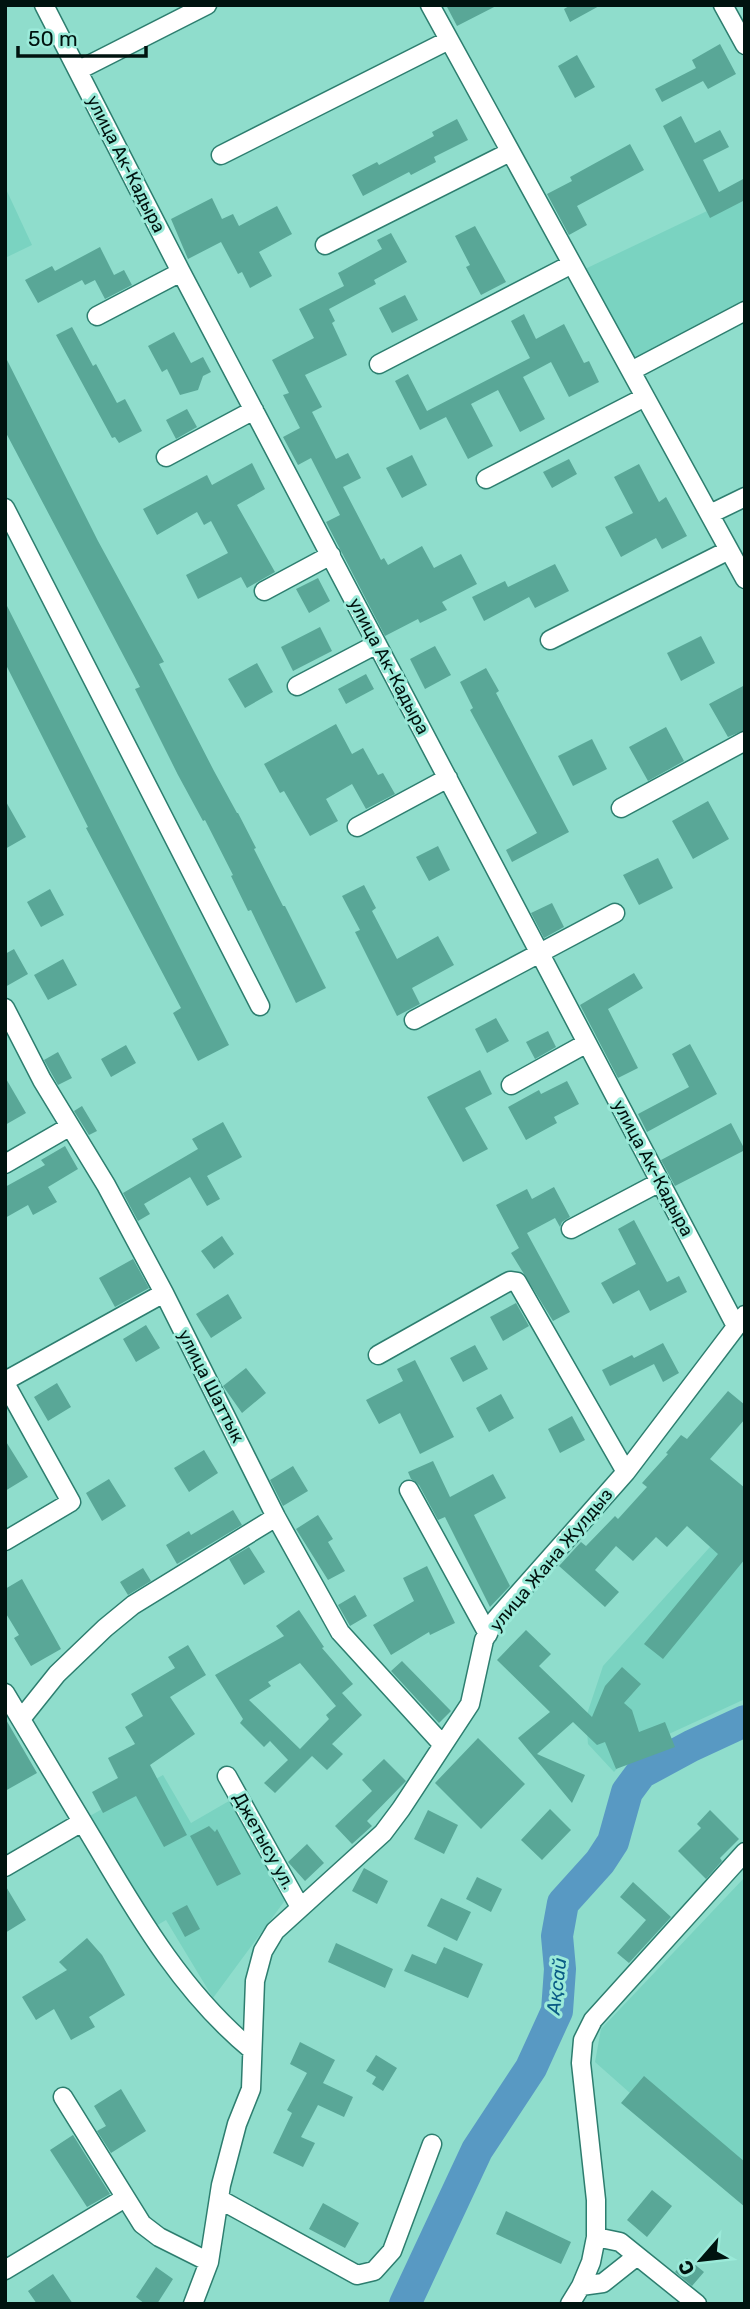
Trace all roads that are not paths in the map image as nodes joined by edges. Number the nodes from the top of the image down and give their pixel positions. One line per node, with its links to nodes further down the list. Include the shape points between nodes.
1 (44, 5): 7 (street, улица Ак-Кадыра)
2 (207, 5): 7 (street)
3 (430, 5): 5 (street)
4 (723, 5): 6 (street)
5 (449, 40): 8 (street); 9 (street)
6 (745, 45)
7 (79, 70): 12 (street, улица Ак-Кадыра)
8 (510, 152): 10 (street); 11 (street)
9 (221, 155)
10 (325, 245)
11 (572, 264): 15 (street); 16 (street)
12 (181, 271): 14 (street); 18 (street, улица Ак-Кадыра)
13 (745, 311): 16 (street)
14 (97, 316)
15 (379, 365)
16 (631, 371): 17 (street)
17 (645, 397): 20 (street); 23 (street)
18 (254, 410): 19 (street); 25 (street, улица Ак-Кадыра)
19 (166, 457)
20 (486, 479)
21 (745, 496): 23 (street)
22 (5, 508): 37 (street)
23 (710, 514): 24 (street)
24 (729, 550): 26 (street); 28 (street)
25 (331, 555): 27 (street); 29 (street, улица Ак-Кадыра)
26 (745, 579)
27 (264, 591)
28 (550, 640)
29 (377, 644): 30 (street); 32 (street, улица Ак-Кадыра)
30 (298, 687)
31 (745, 741): 33 (street)
32 (448, 778): 34 (street); 36 (street, улица Ак-Кадыра)
33 (621, 808)
34 (357, 827)
35 (615, 913): 36 (street)
36 (539, 952): 39 (street); 40 (street, улица Ак-Кадыра)
37 (260, 1006)
38 (5, 1008): 42 (street, улица Шаттык)
39 (414, 1020)
40 (587, 1043): 41 (street); 44 (street, улица Ак-Кадыра)
41 (511, 1085)
42 (69, 1128): 43 (street); 46 (street, улица Шаттык, via 106,1185)
43 (5, 1164)
44 (660, 1182): 45 (street); 47 (street, улица Ак-Кадыра)
45 (570, 1229)
46 (164, 1293): 49 (street); 52 (street, улица Шаттык)
47 (740, 1321): 50 (street, улица Жана Жулдыз)
48 (378, 1355): 50 (street, via 506,1283 517,1282)
49 (5, 1382): 53 (street, via 71,1502)
50 (626, 1472): 54 (street, улица Жана Жулдыз, via 496,1619)
51 (409, 1490): 54 (street)
52 (276, 1517): 56 (street, via 133,1605 57,1674); 57 (street, улица Шаттык, via 340,1632)
53 (5, 1541)
54 (488, 1634): 57 (street, улица Жана Жулдыз, via 470,1704)
55 (5, 1693): 56 (street)
56 (21, 1719): 59 (street)
57 (443, 1745): 62 (street, улица Жана Жулдыз, via 383,1832)
58 (227, 1776): 62 (street, Джетысу ул.)
59 (82, 1822): 61 (street); 63 (street, via 140,1920 174,1966 224,2027)
60 (745, 1852): 68 (street, via 593,2020 583,2040 581,2063)
61 (5, 1867)
62 (300, 1907): 63 (street, улица Жана Жулдыз, via 275,1931 263,1951 255,1981)
63 (252, 2050): 67 (street, улица Жана Жулдыз, via 251,2089 237,2124)
64 (63, 2097): 66 (street)
65 (432, 2144): 67 (street, via 392,2251 374,2271 357,2275)
66 (125, 2198): 70 (street, via 142,2224 159,2237); 71 (street)
67 (219, 2199): 70 (street, улица Жана Жулдыз)
68 (596, 2237): 69 (street, via 620,2242); 72 (street)
69 (637, 2256): 72 (street, via 603,2283); 75 (street)
70 (209, 2262): 73 (street, улица Жана Жулдыз)
71 (5, 2270)
72 (581, 2286): 74 (street)
73 (193, 2304)
74 (570, 2304)
75 (697, 2304)

